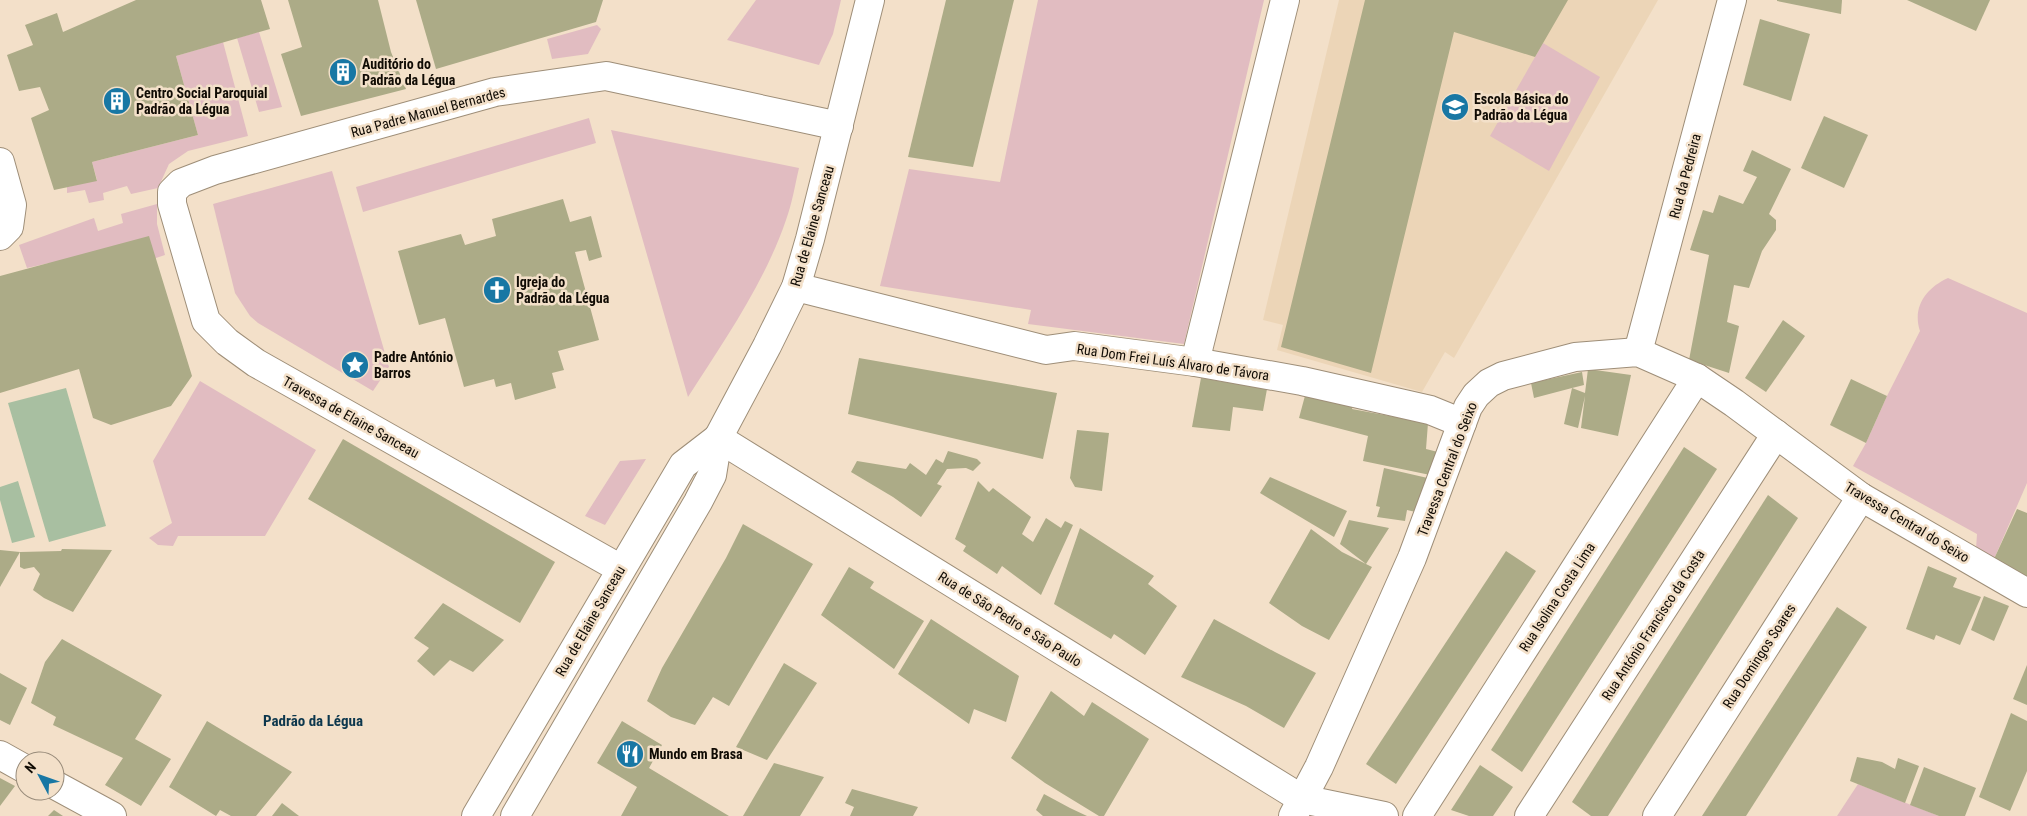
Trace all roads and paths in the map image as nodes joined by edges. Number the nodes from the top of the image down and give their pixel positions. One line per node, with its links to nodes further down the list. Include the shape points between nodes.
1 (870, 0): 4 (street, Rua de Elaine Sanceau)
2 (1285, 0): 10 (street)
3 (1732, 0): 9 (street, Rua da Pedreira)
4 (839, 126): 6 (street, Rua Padre Manuel Bernardes, via 606,76 495,92 215,170 181,183); 8 (street, Rua de Elaine Sanceau)
5 (0, 162): 7 (street, via 12,205)
6 (172, 192): 16 (street, Travessa de Elaine Sanceau, via 172,204 206,321 227,342 256,364)
7 (5, 231)
8 (796, 287): 10 (street, Rua Dom Frei Luís Álvaro de Távora, via 1046,350 1074,346); 14 (street, Rua de Elaine Sanceau)
9 (1638, 352): 11 (street, Travessa Central do Seixo); 12 (street, Travessa Central do Seixo, via 1575,357 1496,379 1476,395)
10 (1195, 362): 12 (street, Rua Dom Frei Luís Álvaro de Távora, via 1430,410)
11 (1697, 378): 13 (street, Travessa Central do Seixo); 26 (street, Rua Isolina Costa Lima)
12 (1462, 423): 21 (street, Travessa Central do Seixo, via 1412,558)
13 (1776, 434): 15 (street, Travessa Central do Seixo); 27 (street, Rua António Francisco da Costa)
14 (718, 438): 16 (street, Rua de Elaine Sanceau, via 683,465); 21 (street, Rua de São Pedro e São Paulo); 24 (street, Rua de Elaine Sanceau, via 712,475 698,502)
15 (1861, 497): 17 (street, Travessa Central do Seixo); 28 (street, Rua Domingos Soares)
16 (621, 569): 23 (street, Rua de Elaine Sanceau)
17 (2027, 593)
18 (0, 755): 19 (street)
19 (15, 763)
20 (65, 790): 22 (street)
21 (1297, 808): 25 (street)
22 (112, 816)
23 (476, 816)
24 (515, 816)
25 (1384, 816)
26 (1417, 816)
27 (1529, 816)
28 (1657, 816)

